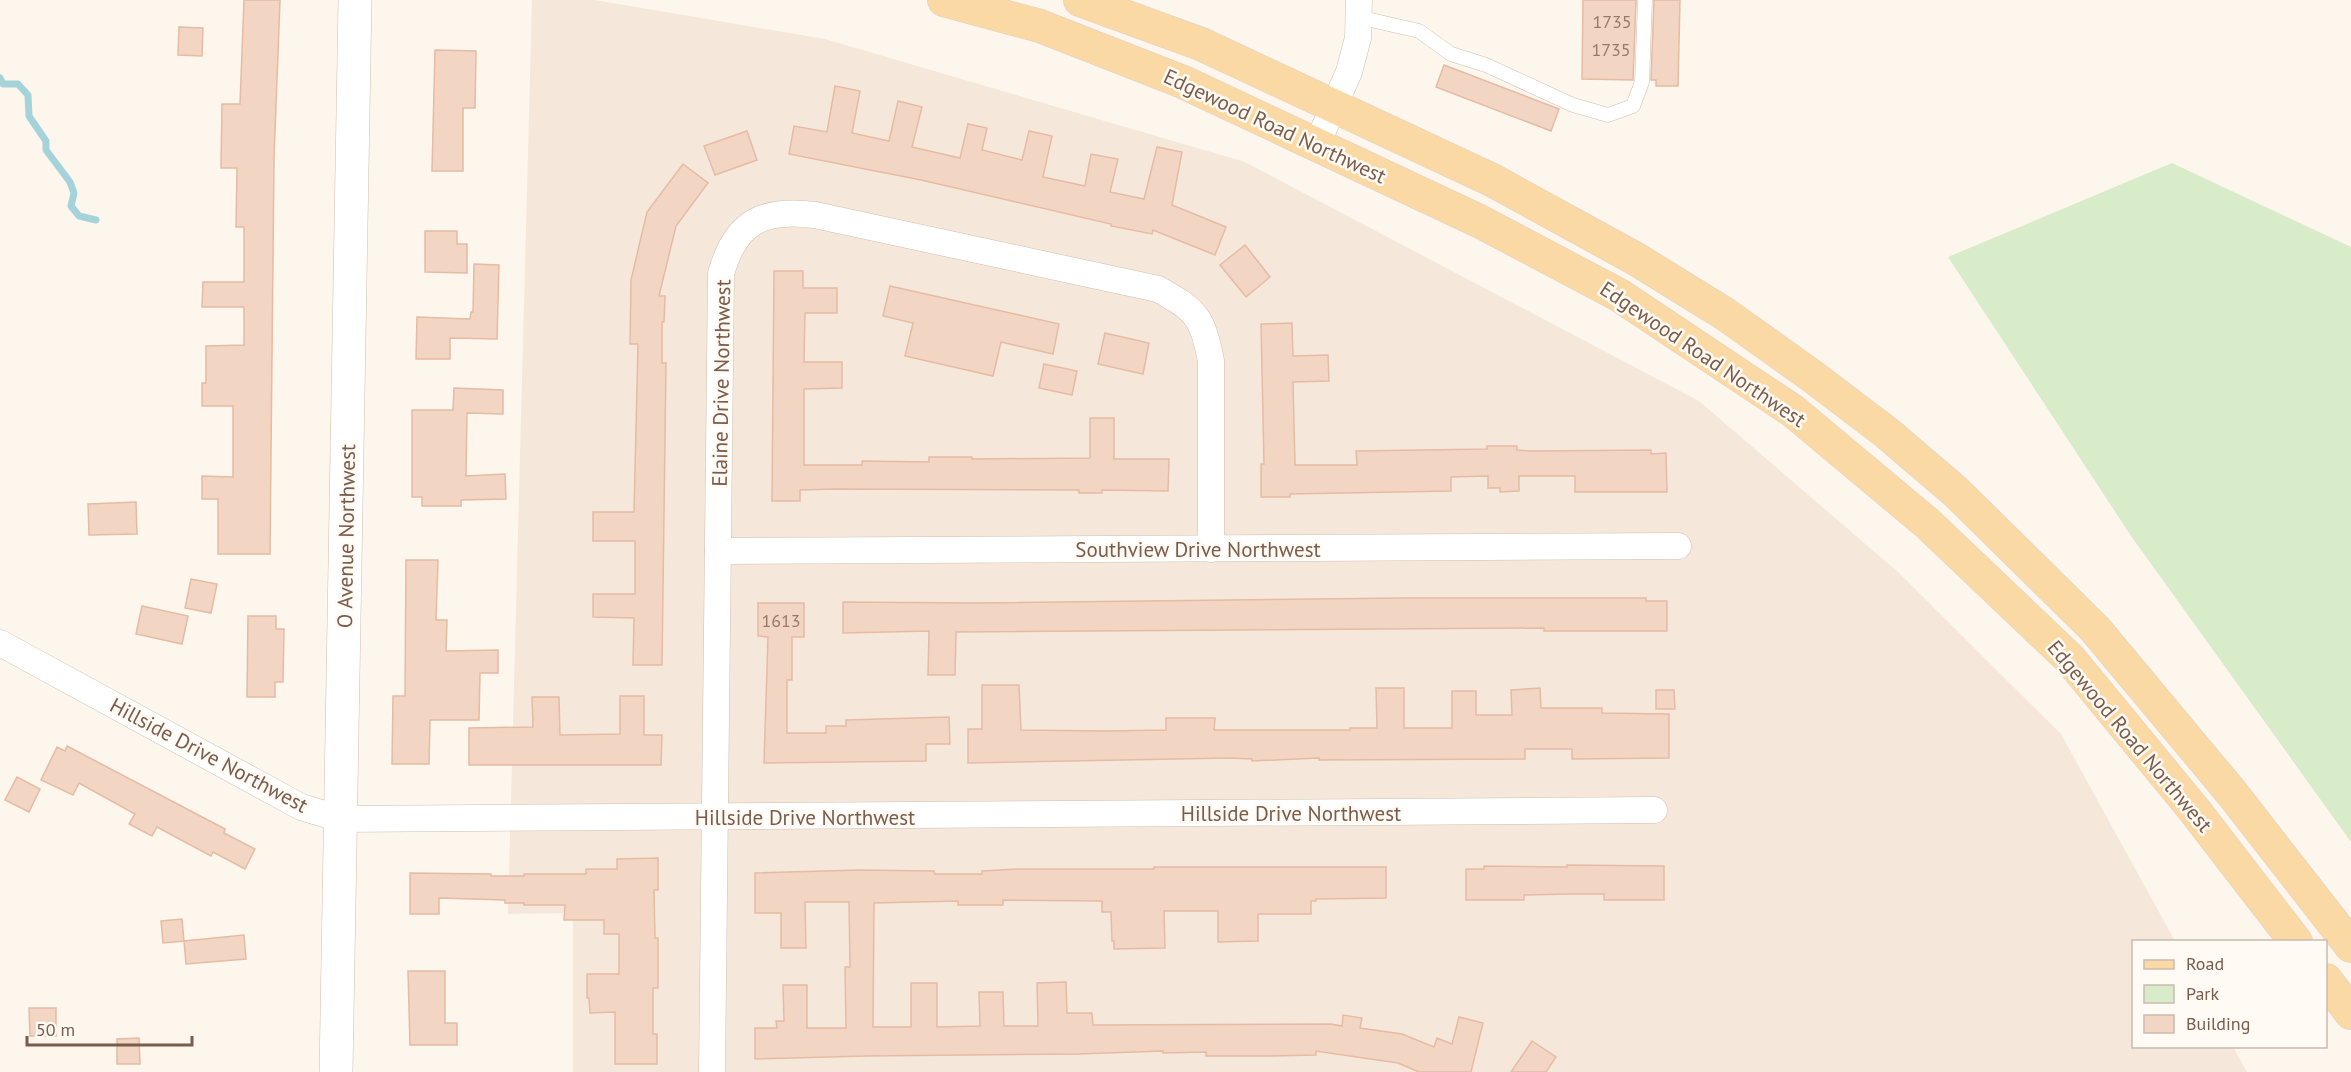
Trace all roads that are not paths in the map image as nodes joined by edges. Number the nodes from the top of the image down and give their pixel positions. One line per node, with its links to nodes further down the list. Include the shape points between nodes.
1 (355, 0): 14 (street, O Avenue Northwest)
2 (944, 0): 7 (main road, Edgewood Road Northwest, via 1040,26 1183,82)
3 (1080, 0): 6 (main road, Edgewood Road Northwest, via 1201,44)
4 (1645, 0): 5 (lane, via 1642,82 1633,106 1608,115 1573,105 1486,65 1451,54 1419,32)
5 (1358, 8): 6 (street, via 1358,38 1349,72)
6 (1332, 107): 7 (street); 16 (main road, Edgewood Road Northwest, via 1492,180 1636,259 1725,314 1887,433 1956,492 2095,629 2231,792)
7 (1317, 144): 15 (main road, Edgewood Road Northwest, via 1619,295 1802,418 1927,523 2070,659)
8 (1678, 546): 9 (street, Southview Drive Northwest)
9 (1211, 549): 10 (street, Southview Drive Northwest); 10 (street, Elaine Drive Northwest, via 1211,361 1205,331 1189,306 1158,289 793,212 755,220 727,252 721,274)
10 (718, 550): 13 (street, Elaine Drive Northwest)
11 (0, 643): 14 (street, Hillside Drive Northwest, via 302,807)
12 (1654, 810): 13 (street, Hillside Drive Northwest)
13 (715, 818): 14 (street, Hillside Drive Northwest); 20 (street, Elaine Drive Northwest)
14 (341, 819): 19 (street, O Avenue Northwest)
15 (2294, 940)
16 (2351, 946)
17 (2327, 983): 18 (main road)
18 (2351, 1013)
19 (336, 1072)
20 (712, 1072)

